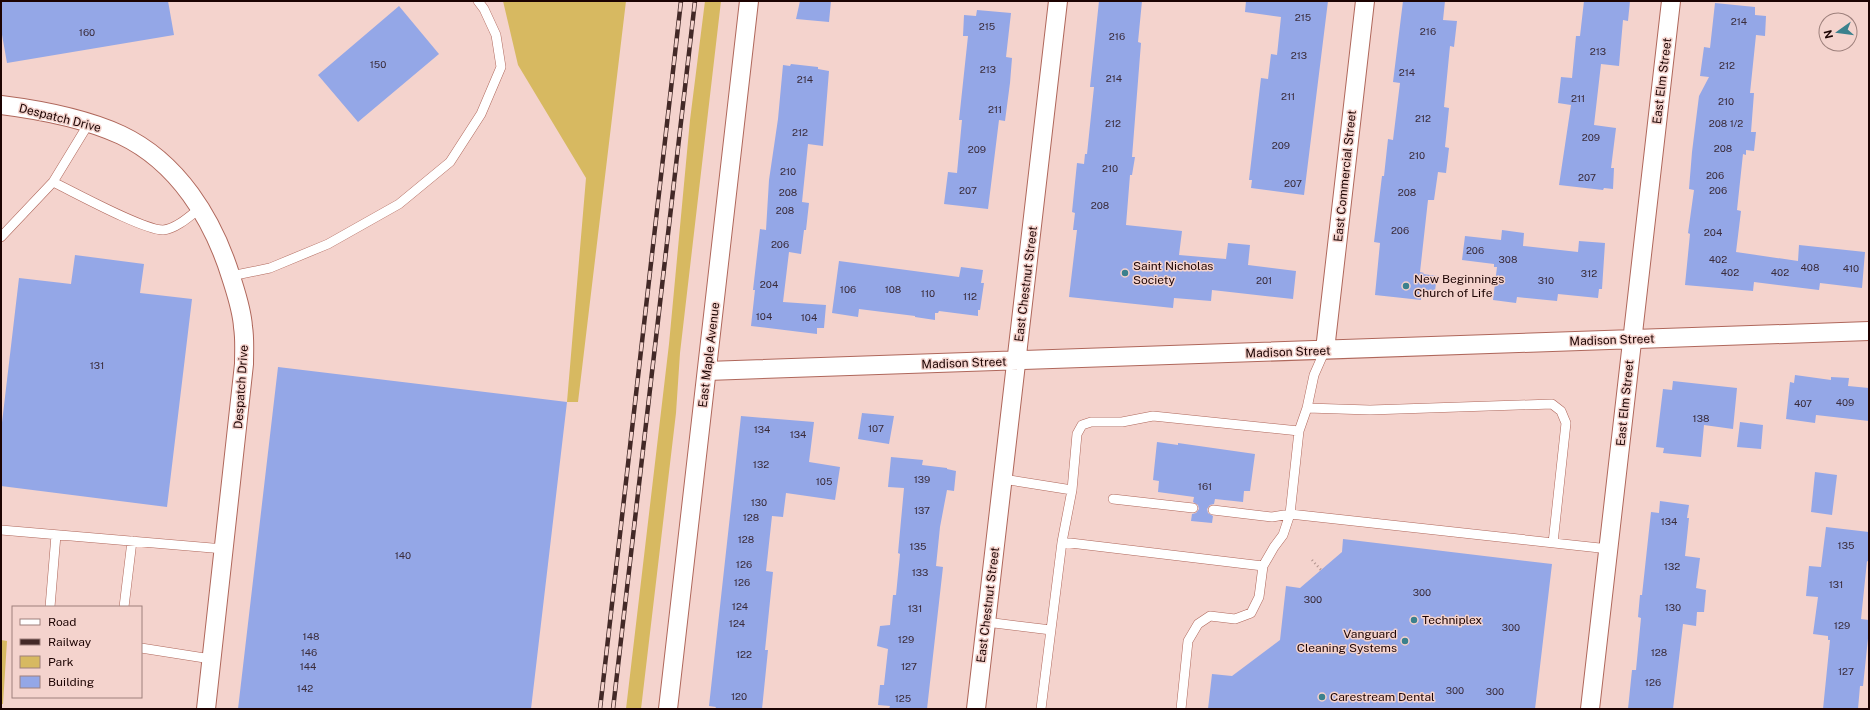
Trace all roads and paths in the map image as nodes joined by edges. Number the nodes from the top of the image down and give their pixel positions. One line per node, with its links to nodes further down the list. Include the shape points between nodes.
1 (478, 1): 11 (lane, via 496,35 501,67 481,114 450,162 398,204 328,244 270,268)
2 (749, 1): 16 (street, East Maple Avenue)
3 (1058, 1): 15 (street, East Chestnut Street)
4 (1365, 1): 14 (street, East Commercial Street)
5 (1671, 1): 13 (street, East Elm Street)
6 (1, 105): 7 (street, Despatch Drive)
7 (89, 123): 8 (lane); 9 (street, Despatch Drive, via 122,136 149,152 171,170)
8 (53, 182): 9 (lane, via 146,226 163,230 175,226); 10 (lane)
9 (200, 208): 11 (street, Despatch Drive, via 225,256)
10 (1, 237)
11 (231, 276): 30 (street, Despatch Drive, via 244,326 244,364)
12 (1869, 331): 13 (street, Madison Street)
13 (1632, 339): 14 (street, Madison Street); 31 (street, East Elm Street)
14 (1326, 350): 15 (street, Madison Street); 17 (lane, via 1314,375)
15 (1017, 361): 16 (street, Madison Street); 19 (street, East Chestnut Street)
16 (707, 372): 42 (street, East Maple Avenue)
17 (1307, 408): 18 (lane); 29 (lane, via 1370,410 1552,404 1561,411 1566,423)
18 (1299, 431): 20 (lane, via 1153,416 1122,422 1091,422 1082,425 1078,434); 24 (lane)
19 (1003, 479): 20 (lane); 37 (street, East Chestnut Street)
20 (1072, 490): 28 (lane)
21 (1113, 499): 22 (lane)
22 (1193, 508)
23 (1213, 510): 24 (lane, via 1272,517)
24 (1290, 514): 29 (lane); 33 (lane, via 1283,534)
25 (1, 530): 26 (lane)
26 (56, 535): 27 (lane); 35 (lane)
27 (132, 541): 30 (lane); 36 (lane)
28 (1062, 542): 33 (lane); 38 (lane)
29 (1553, 543): 31 (lane)
30 (224, 549): 40 (street, Despatch Drive)
31 (1609, 549): 46 (street, East Elm Street)
32 (1312, 560): 34 (path)
33 (1263, 566): 45 (lane, via 1259,597 1251,613 1235,619 1210,616 1198,624 1188,642)
34 (1321, 570)
35 (50, 606)
36 (124, 606)
37 (986, 622): 38 (lane); 43 (street, East Chestnut Street)
38 (1051, 630): 44 (lane)
39 (142, 648): 40 (lane)
40 (211, 659): 41 (street, Despatch Drive)
41 (206, 709)
42 (668, 709)
43 (976, 709)
44 (1041, 709)
45 (1181, 709)
46 (1590, 709)

